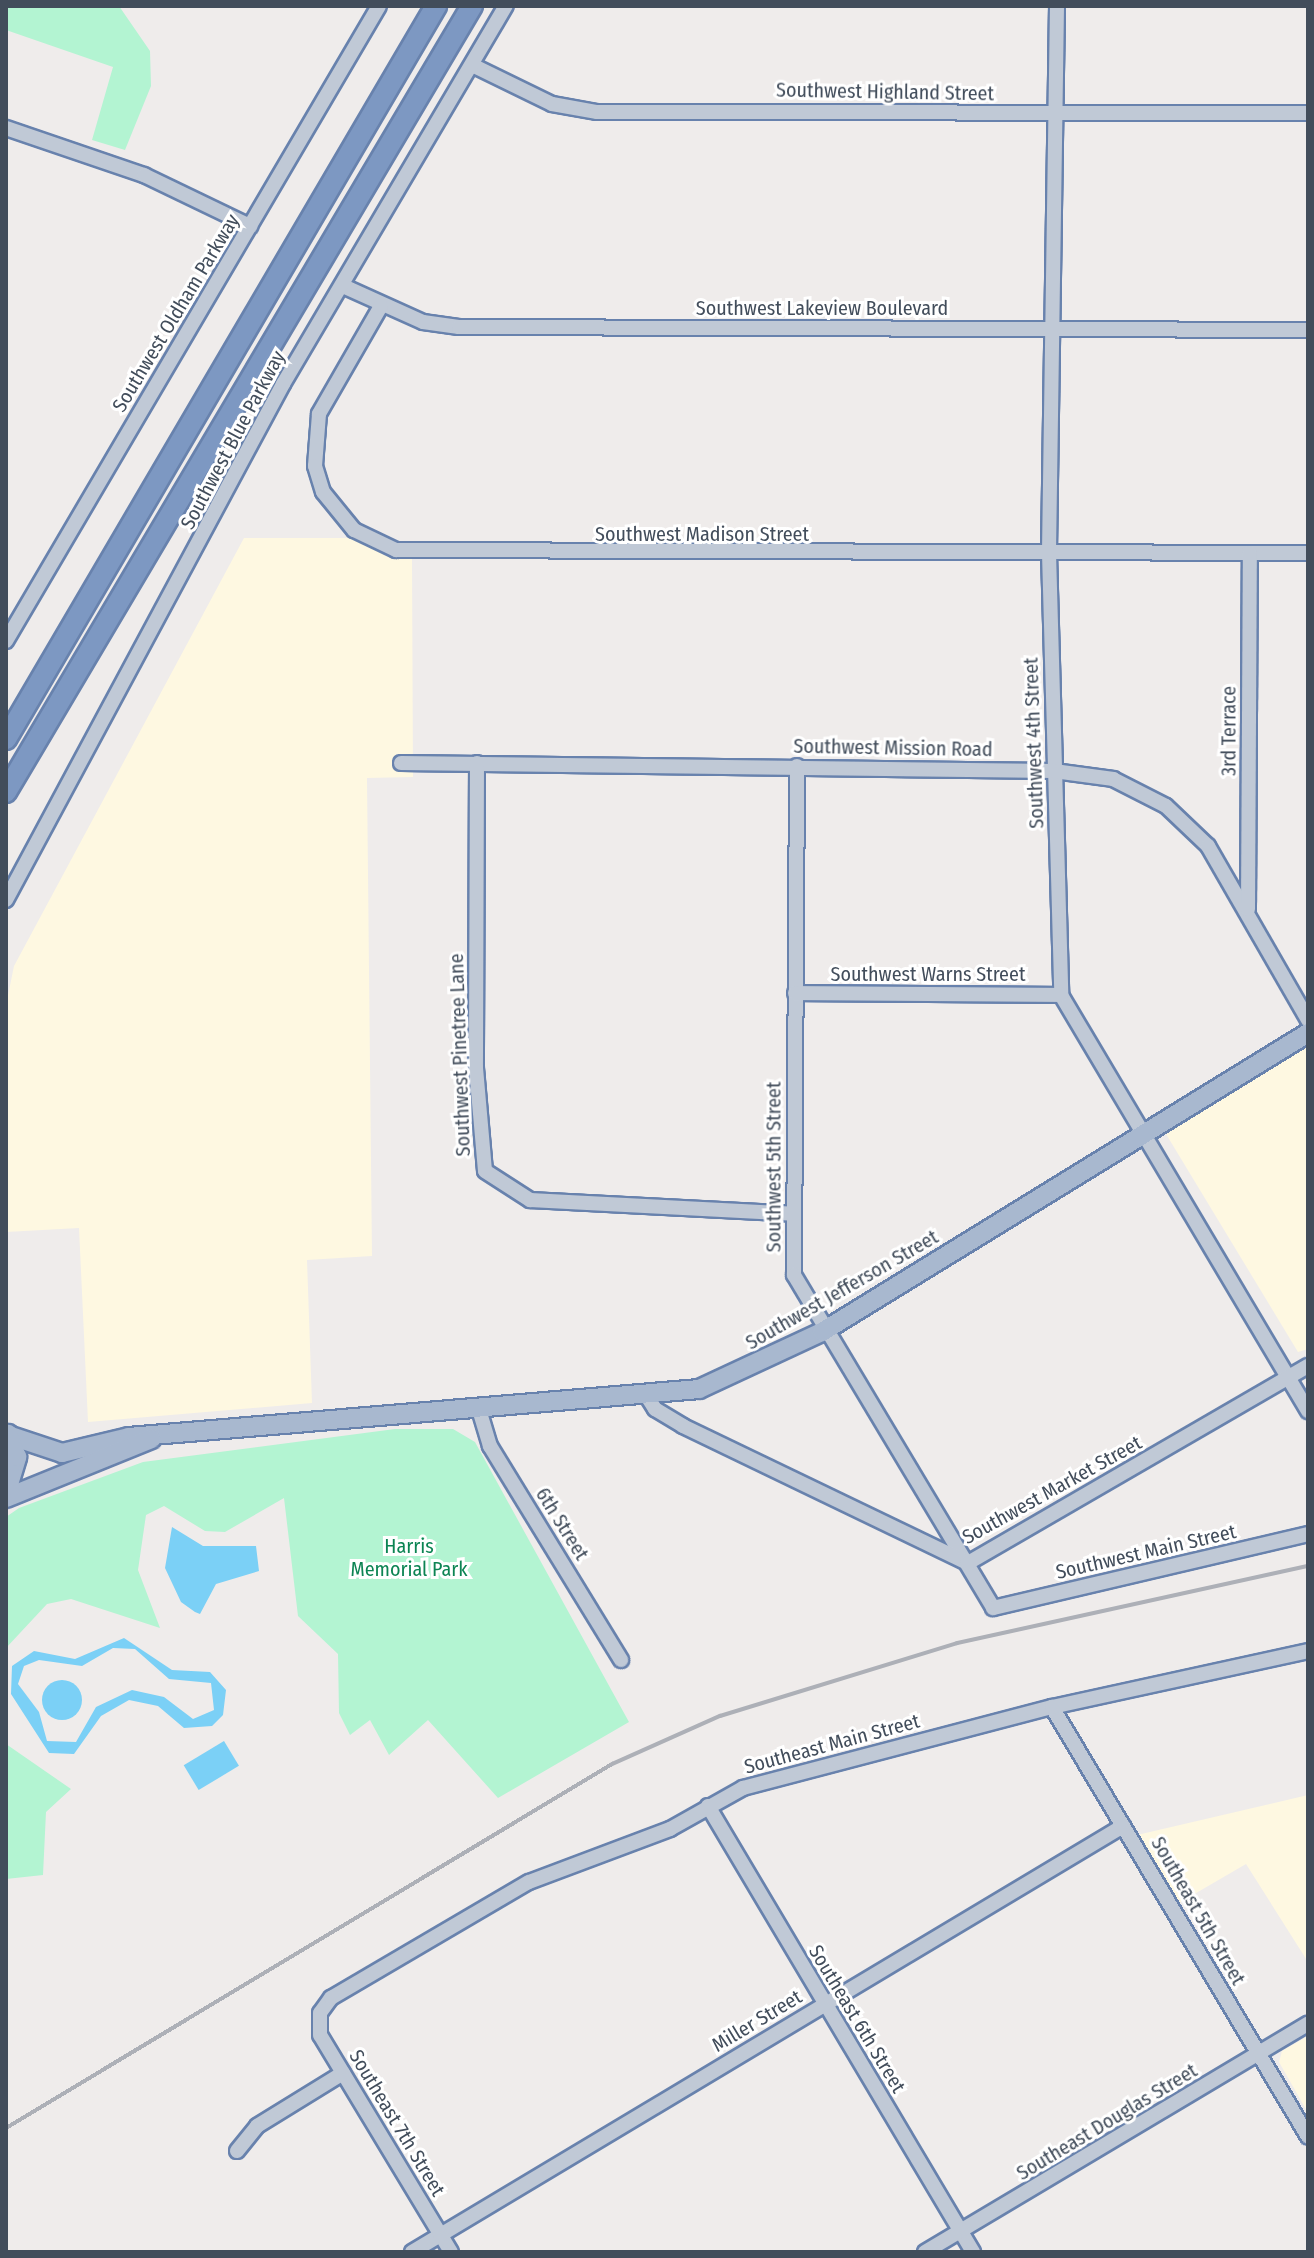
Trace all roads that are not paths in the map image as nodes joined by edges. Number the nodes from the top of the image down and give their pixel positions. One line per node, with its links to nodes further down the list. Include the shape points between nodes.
1 (379, 6): 10 (street, Southwest Oldham Parkway)
2 (436, 6): 19 (highway)
3 (472, 6): 24 (highway)
4 (506, 6): 6 (street, Southwest Blue Parkway)
5 (1057, 6): 8 (street, Southwest 4th Street)
6 (472, 65): 8 (street, Southwest Highland Street, via 552,104 597,112); 11 (street, Southwest Blue Parkway)
7 (1308, 113): 8 (street, Southwest Highland Street)
8 (1052, 115): 13 (street, Southwest 4th Street)
9 (6, 128): 10 (street, via 154,179)
10 (250, 226): 18 (street, Southwest Oldham Parkway)
11 (343, 286): 12 (street, Southwest Lakeview Boulevard); 25 (street, Southwest Blue Parkway)
12 (381, 306): 13 (street, Southwest Lakeview Boulevard, via 459,327); 15 (street, Southwest Madison Street, via 319,414 315,466 337,512 385,546 534,555)
13 (1049, 329): 14 (street, Southwest Lakeview Boulevard); 15 (street, Southwest 4th Street)
14 (1308, 330)
15 (1049, 553): 16 (street, Southwest Madison Street); 23 (street, Southwest 4th Street)
16 (1250, 553): 17 (street, Southwest Madison Street); 26 (street, 3rd Terrace)
17 (1308, 553)
18 (6, 641)
19 (6, 739)
20 (401, 763): 21 (street, Southwest Mission Road)
21 (477, 763): 22 (street, Southwest Mission Road); 32 (street, Southwest Pinetree Lane, via 476,1068 485,1171 530,1200)
22 (797, 766): 23 (street, Southwest Mission Road); 27 (street, Southwest 5th Street)
23 (1054, 771): 26 (street, Southwest Mission Road, via 1113,779 1166,806 1208,846); 28 (street, Southwest 4th Street)
24 (6, 792)
25 (6, 900)
26 (1248, 909): 29 (street, Southwest Mission Road)
27 (795, 993): 28 (street, Southwest Warns Street); 32 (street, Southwest 5th Street)
28 (1061, 995): 31 (street, Southwest 4th Street)
29 (1308, 1020)
30 (1308, 1033): 31 (main road, Southwest Jefferson Street)
31 (1144, 1134): 33 (main road, Southwest Jefferson Street); 35 (street, Southwest 4th Street)
32 (794, 1214): 33 (street, Southwest 5th Street, via 794,1275)
33 (822, 1332): 36 (main road, Southwest Jefferson Street, via 735,1377); 43 (street, Southwest 5th Street)
34 (1308, 1366): 35 (street, Southwest Market Street)
35 (1288, 1379): 38 (street, Southwest 4th Street); 43 (street, Southwest Market Street)
36 (645, 1393): 37 (main road, Southwest Jefferson Street); 43 (street, Southwest Market Street, via 655,1409 683,1426)
37 (478, 1406): 40 (main road, Southwest Jefferson Street); 46 (street, 6th Street, via 490,1446)
38 (1308, 1411)
39 (9, 1434): 40 (main road, Southwest Jefferson Street, via 62,1453 108,1440); 41 (main road, via 17,1457)
40 (151, 1439): 41 (main road, Southwest Jefferson Street)
41 (6, 1496)
42 (1308, 1534): 44 (street, Southwest Main Street)
43 (968, 1563): 44 (street, Southwest 5th Street)
44 (993, 1608)
45 (1308, 1651): 47 (street, Southeast Main Street)
46 (621, 1660)
47 (1052, 1707): 48 (street, Southeast Main Street, via 743,1788); 49 (street, Southeast 5th Street)
48 (708, 1806): 50 (street, Southeast 6th Street); 51 (street, Southeast Main Street, via 519,1887 331,1998)
49 (1123, 1826): 50 (street, Miller Street); 53 (street, Southeast 5th Street)
50 (824, 2003): 57 (street, Southeast 6th Street); 58 (street, Miller Street)
51 (320, 2013): 54 (street, Southeast 7th Street, via 320,2035)
52 (1308, 2024): 53 (street, Southeast Douglas Street)
53 (1258, 2053): 55 (street, Southeast 5th Street); 57 (street, Southeast Douglas Street)
54 (343, 2073): 56 (street, via 257,2126); 58 (street, Southeast 7th Street)
55 (1308, 2136)
56 (237, 2151)
57 (960, 2231): 61 (street, Southeast Douglas Street); 62 (street, Southeast 6th Street)
58 (441, 2235): 59 (street, Miller Street); 60 (street, Southeast 7th Street)
59 (412, 2252)
60 (451, 2252)
61 (925, 2252)
62 (973, 2252)

